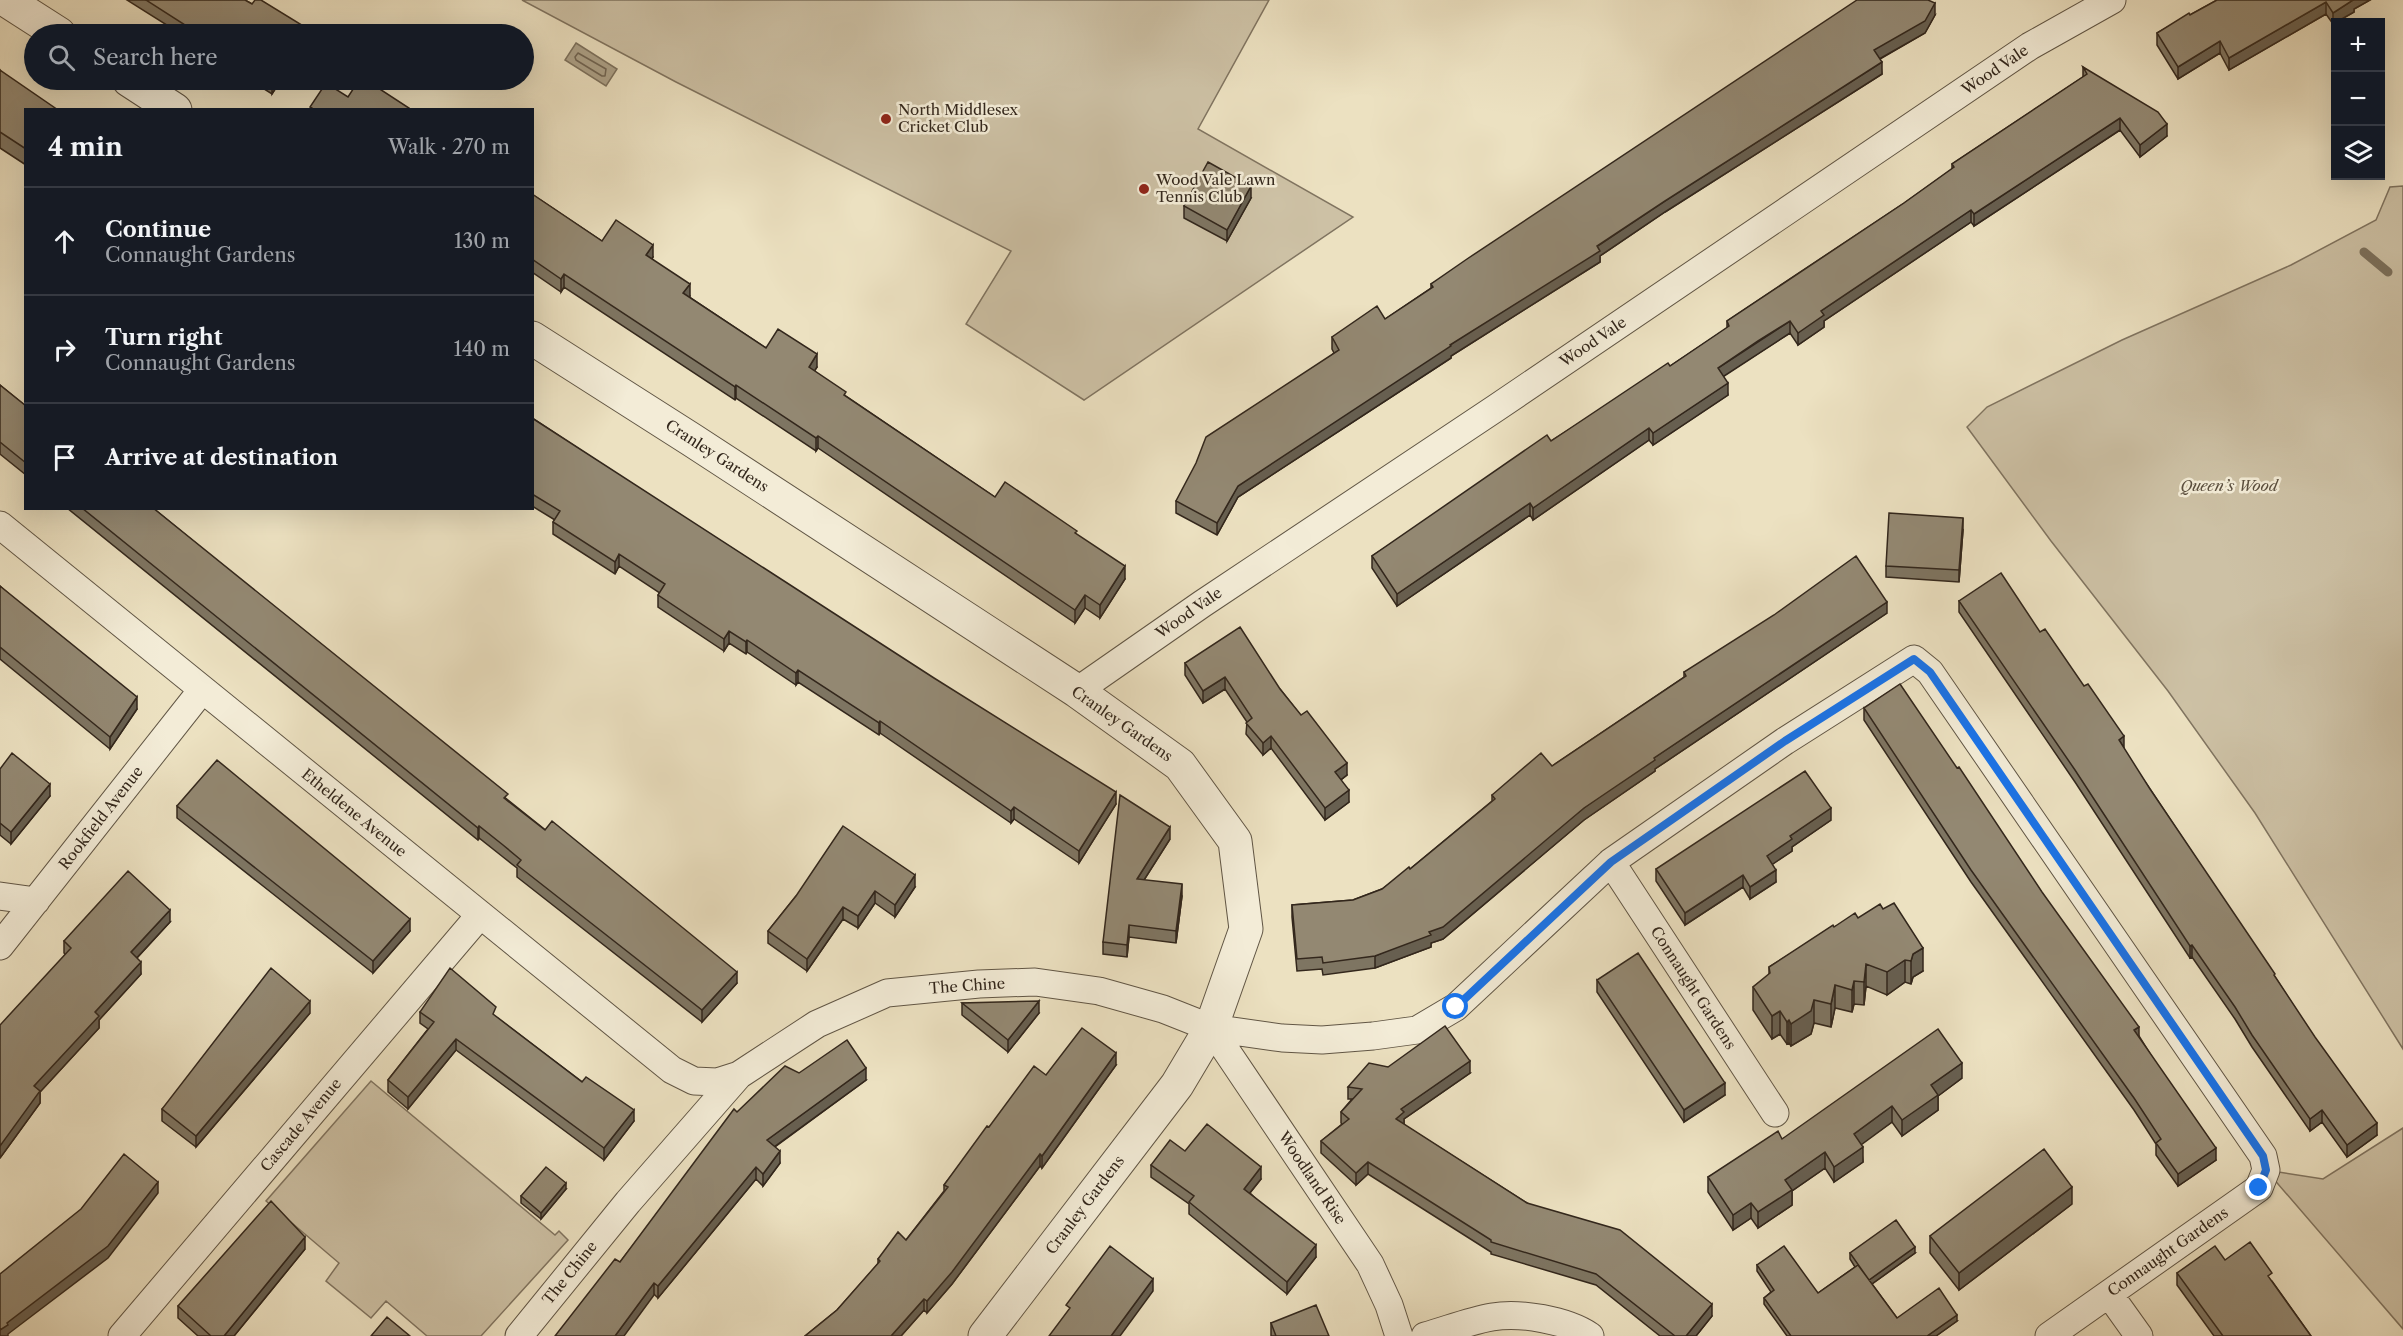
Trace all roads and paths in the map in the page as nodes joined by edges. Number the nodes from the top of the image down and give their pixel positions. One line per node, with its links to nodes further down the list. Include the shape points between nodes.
1 (6, 0): 3 (street)
2 (2112, 0): 9 (street, Wood Vale, via 2030,46)
3 (43, 24)
4 (144, 90): 5 (street)
5 (172, 108)
6 (534, 339): 9 (street, Cranley Gardens)
7 (0, 525): 8 (street, Etheldene Avenue)
8 (202, 690): 12 (street, Rookfield Avenue); 13 (street, Etheldene Avenue)
9 (1077, 691): 15 (street, Cranley Gardens, via 1180,765 1235,840 1246,929)
10 (1611, 862): 15 (street, Connaught Gardens, via 1456,1007 1417,1030 1322,1040); 17 (street, Connaught Gardens); 18 (street, Connaught Gardens, via 1785,741 1914,659 1930,672 2263,1156 2266,1170 2259,1188)
11 (0, 896): 12 (street)
12 (36, 901): 14 (street, Rookfield Avenue)
13 (480, 915): 16 (street, Etheldene Avenue, via 672,1070 694,1081); 19 (street, Cascade Avenue)
14 (0, 946)
15 (1210, 1028): 16 (street, The Chine, via 1163,1009 1099,991 1035,982 887,993 817,1024); 21 (street, Cranley Gardens, via 1177,1085); 22 (street, Woodland Rise, via 1370,1264)
16 (728, 1078): 20 (street, The Chine)
17 (1775, 1113)
18 (2109, 1294): 25 (street, Connaught Gardens); 26 (street)
19 (122, 1336)
20 (519, 1336)
21 (985, 1336)
22 (1399, 1336)
23 (1425, 1336): 24 (street, via 1493,1316 1540,1317 1576,1327)
24 (1590, 1336)
25 (2049, 1336)
26 (2139, 1336)

